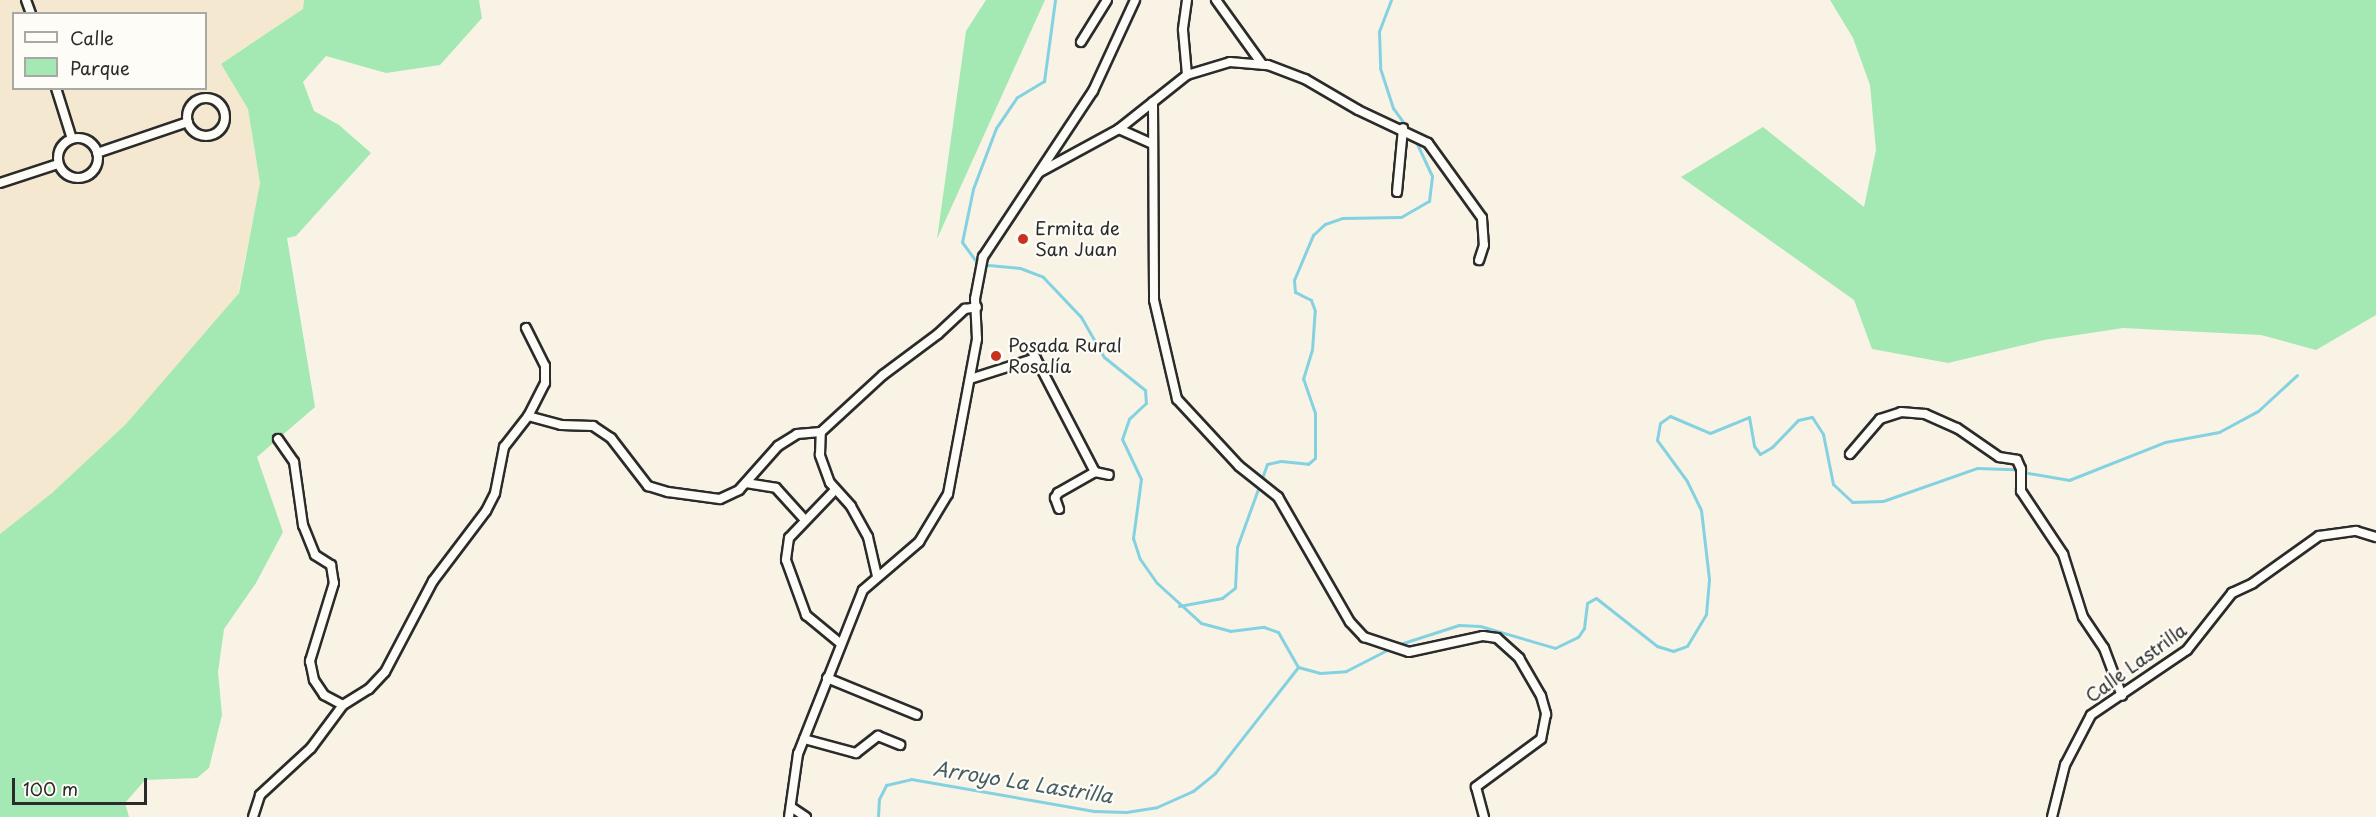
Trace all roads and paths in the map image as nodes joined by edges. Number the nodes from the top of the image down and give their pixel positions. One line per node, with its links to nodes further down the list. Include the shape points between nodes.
1 (1107, 0): 5 (street)
2 (1135, 0): 17 (street, via 1094,91)
3 (1187, 0): 7 (street, via 1183,30)
4 (1216, 0): 6 (street)
5 (1081, 42)
6 (1262, 64): 7 (street, via 1230,62); 11 (street, via 1305,79 1358,110)
7 (1187, 75): 9 (street)
8 (57, 90): 13 (street)
9 (1153, 102): 12 (street); 14 (street)
10 (188, 122): 10 (street, via 197,133 211,135 223,126 224,112 216,100 201,99 190,107); 15 (street)
11 (1403, 128): 19 (street); 20 (street, via 1428,143 1437,160 1476,205 1485,231)
12 (1119, 129): 14 (street); 17 (street)
13 (72, 139): 15 (street, via 88,141); 16 (street, via 60,148)
14 (1150, 143): 49 (street, via 1155,173 1151,227 1154,300 1174,390 1193,420 1288,513 1356,630 1403,652 1471,638 1497,638 1519,658 1541,696 1546,714 1542,739 1476,787)
15 (97, 153): 16 (street, via 95,168 83,178 68,176)
16 (58, 164): 18 (street)
17 (1039, 172): 21 (street, via 983,257 977,278)
18 (0, 183)
19 (1397, 192)
20 (1479, 260)
21 (976, 307): 25 (street, via 977,339); 27 (street, via 965,309 883,375 840,410)
22 (526, 328): 26 (street, via 545,366 545,383)
23 (1031, 349): 24 (street)
24 (1036, 358): 25 (street); 30 (street)
25 (970, 379): 37 (street, via 948,494 919,542)
26 (528, 416): 32 (street, via 561,425 593,426 611,438 648,486 720,499); 41 (street, via 504,447 495,493 486,511 433,581 385,672 369,689)
27 (821, 432): 32 (street, via 797,434 778,446); 33 (street, via 820,455)
28 (278, 439): 41 (street, via 294,462 303,525 315,555 331,565 334,584 310,661 314,680 324,695)
29 (1850, 454): 40 (street, via 1880,418 1901,412 1925,414 1957,428 2000,457 2017,460 2021,491 2063,554 2083,617 2104,648)
30 (1095, 472): 31 (street); 34 (street, via 1058,493 1055,498)
31 (1109, 475)
32 (746, 483): 35 (street, via 776,488)
33 (835, 490): 35 (street); 37 (street, via 850,506 868,537)
34 (1059, 509)
35 (805, 520): 38 (street, via 789,538 786,560 806,615)
36 (2376, 537): 40 (street, Calle Lastrilla, via 2356,531 2319,536 2307,542 2253,583 2232,593 2187,650)
37 (877, 576): 38 (street, via 864,590)
38 (840, 643): 39 (street)
39 (827, 678): 42 (street); 43 (street)
40 (2122, 696): 50 (street, Calle Lastrilla, via 2091,715 2065,765)
41 (343, 705): 46 (street, via 311,748 260,795)
42 (917, 714)
43 (804, 739): 44 (street, via 856,753 878,736); 45 (street, via 793,778)
44 (900, 745)
45 (791, 807): 47 (street); 48 (street)
46 (253, 817)
47 (789, 817)
48 (806, 817)
49 (1484, 817)
50 (2052, 817)

